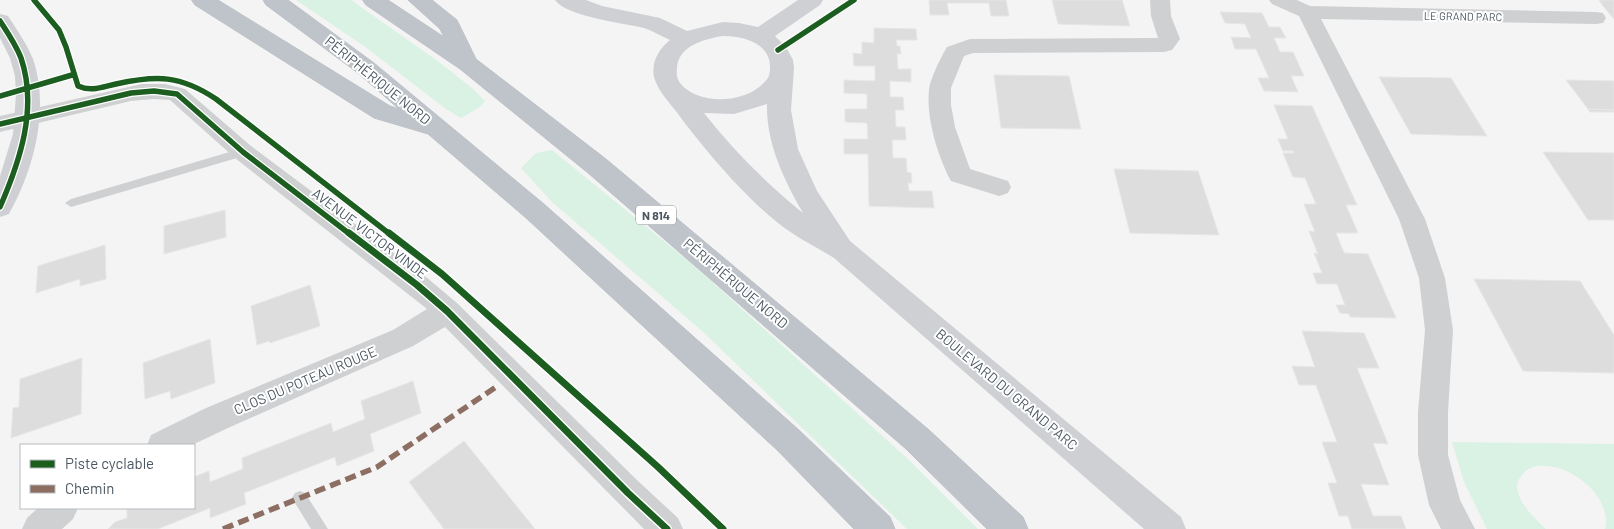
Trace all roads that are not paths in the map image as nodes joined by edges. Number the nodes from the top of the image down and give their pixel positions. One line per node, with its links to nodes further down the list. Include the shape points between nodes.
1 (203, 0): 19 (highway, via 382,112)
2 (274, 0): 19 (highway, PÉRIPHÉRIQUE NORD, via 366,68)
3 (374, 0): 14 (highway, PÉRIPHÉRIQUE NORD / N 814)
4 (419, 0): 14 (highway, N 814, via 449,24)
5 (566, 0): 13 (street, via 597,12 652,23)
6 (812, 0): 12 (street)
7 (1160, 0): 21 (street, via 1161,16 1169,39 1164,45 970,46 956,52 940,88 943,127 960,175)
8 (1279, 0): 10 (street)
9 (1581, 0): 10 (street, LE GRAND PARC, via 1596,18)
10 (1307, 12): 35 (street, via 1412,219 1432,278 1440,330 1433,455 1445,505)
11 (0, 22): 17 (street, via 22,60)
12 (760, 36): 13 (street, via 748,31 723,29); 15 (street, via 778,50 782,59)
13 (686, 39): 16 (street, via 673,50 666,62 666,78)
14 (468, 64): 33 (highway, PÉRIPHÉRIQUE NORD / N 814, via 598,166 832,365 917,439)
15 (781, 77): 16 (street, via 759,98 735,106 696,104); 24 (street, BOULEVARD DU GRAND PARC, via 779,115 787,154 816,213)
16 (670, 86): 24 (street, BOULEVARD DU GRAND PARC, via 711,139 771,202 800,226)
17 (27, 116): 18 (street, AVENUE VICTOR VINDE); 20 (street, AVENUE VICTOR VINDE, via 138,92 163,91 177,94); 23 (street, via 19,158)
18 (0, 124)
19 (439, 129): 32 (highway, PÉRIPHÉRIQUE NORD, via 535,211 788,440)
20 (243, 152): 22 (lane); 25 (street, AVENUE VICTOR VINDE, via 418,285)
21 (999, 187)
22 (71, 203)
23 (0, 207)
24 (844, 250): 34 (street, BOULEVARD DU GRAND PARC)
25 (447, 311): 26 (street, CLOS DU POTEAU ROUGE, via 403,338); 31 (street, AVENUE VICTOR VINDE)
26 (164, 444)
27 (300, 498): 30 (lane)
28 (61, 509): 29 (street)
29 (38, 529)
30 (320, 529)
31 (667, 529)
32 (878, 529)
33 (1011, 529)
34 (1169, 529)
35 (1459, 529)

